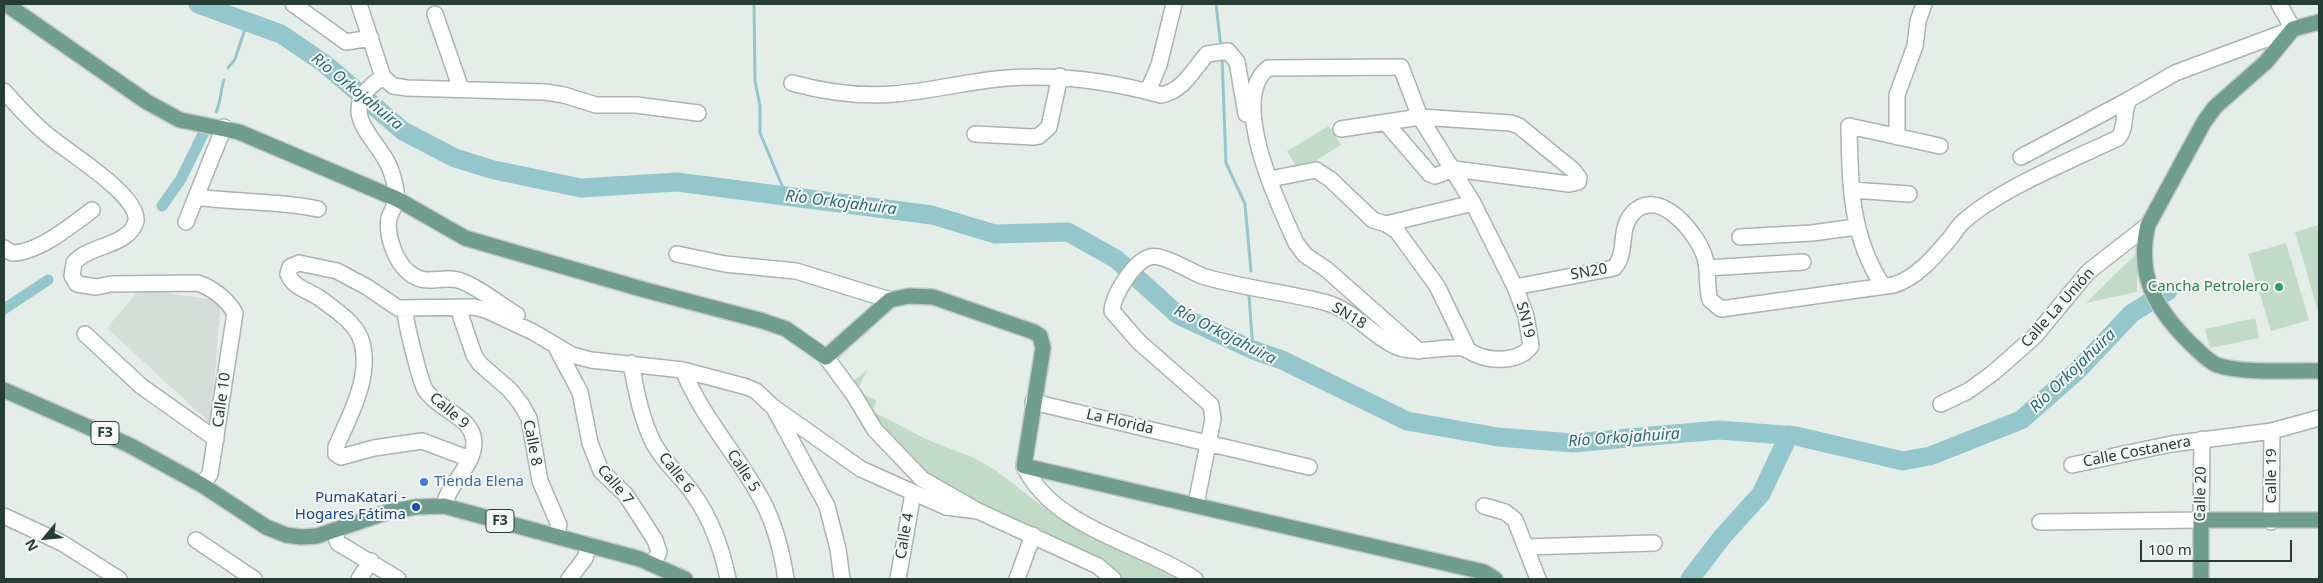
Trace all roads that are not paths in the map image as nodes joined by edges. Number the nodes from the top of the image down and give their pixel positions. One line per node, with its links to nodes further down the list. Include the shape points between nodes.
1 (6, 4): 21 (main road, via 163,111 190,123)
2 (293, 4): 10 (street, via 346,42)
3 (359, 4): 10 (street)
4 (1174, 4): 16 (street, via 1159,65)
5 (1924, 4): 24 (street, via 1915,46 1897,95)
6 (2279, 4): 9 (street)
7 (435, 14): 14 (street)
8 (2319, 22): 9 (main road)
9 (2292, 29): 17 (street, via 2175,73); 39 (main road, via 2266,62 2215,107)
10 (371, 38): 12 (street)
11 (1060, 76): 13 (street, via 1006,78 893,94 851,94); 16 (street); 23 (street, via 1049,127 1044,132 1033,137)
12 (379, 80): 14 (street, via 407,88); 33 (street, via 360,101 359,113 362,123 386,157)
13 (792, 83)
14 (461, 89): 18 (street, via 544,92 596,105 636,105)
15 (4, 91): 67 (street, Calle 10, via 49,137 120,193 135,211 136,221 128,233 78,259 72,272 77,284 96,287 198,283 218,293 235,313)
16 (1148, 91): 26 (street, via 1161,95 1175,90 1211,52 1228,51 1237,62 1248,138)
17 (2130, 99): 27 (street); 46 (street, via 2124,106 2118,138 1985,206 1962,222 1913,276 1898,284)
18 (698, 113)
19 (1420, 117): 20 (street); 26 (street, SN19, via 1401,67 1268,68 1257,80 1252,102); 28 (street, SN19); 28 (street, via 1511,123 1526,131 1579,178 1578,182 1569,184)
20 (1386, 123): 22 (street); 28 (street, via 1430,174 1440,175)
21 (224, 128): 32 (street); 33 (main road)
22 (1342, 129)
23 (975, 134)
24 (1897, 137): 25 (street); 30 (street, via 1849,126)
25 (1940, 146)
26 (1259, 150): 29 (street)
27 (2021, 157)
28 (1454, 168): 34 (street, SN19)
29 (1270, 179): 38 (street, via 1316,170 1373,220); 55 (street, via 1296,243 1306,255)
30 (1852, 190): 31 (street); 40 (street)
31 (1909, 194)
32 (196, 197): 35 (street); 37 (street)
33 (397, 199): 51 (street, via 389,218 389,235 404,267 430,282 459,280 530,323 535,328); 57 (main road, via 464,238 763,321 786,329)
34 (1473, 203): 38 (street); 47 (street, SN19)
35 (318, 209)
36 (92, 210): 42 (street, via 69,228 31,249 12,253)
37 (186, 222)
38 (1386, 224): 54 (street, via 1397,231 1437,286)
39 (2148, 224): 60 (main road, via 2143,242 2148,284 2161,308 2188,340 2215,364); 63 (street, Calle La Unión, via 2088,272 2035,336 1993,373 1968,391)
40 (1856, 227): 41 (street); 46 (street, via 1866,257)
41 (1740, 237)
42 (4, 248)
43 (677, 254): 48 (street, via 725,264 796,271)
44 (1804, 262): 45 (street)
45 (1707, 268): 46 (street, via 1710,300 1722,309); 47 (street, SN20, via 1698,243 1687,228 1670,210 1652,205 1632,214 1626,224 1622,256 1614,268)
46 (1883, 286)
47 (1515, 287): 56 (street, SN19, via 1531,341)
48 (890, 300): 57 (main road); 62 (main road, via 909,296 933,297 1040,336 1043,348)
49 (458, 308): 50 (street); 51 (street, via 486,310); 87 (street, Calle 8, via 480,364 510,390 528,418 540,482 559,525)
50 (405, 309): 70 (street, Calle 9, via 425,390 440,407 469,425 474,444); 70 (street, via 391,306 367,287 337,271 299,263 290,266 288,271 292,281 350,322 359,336 364,368 352,411 336,447 338,456 422,440)
51 (533, 332): 53 (street)
52 (84, 334): 67 (street, via 141,386)
53 (556, 347): 58 (street, via 591,360); 93 (street, Calle 7, via 580,392 592,451 601,471 626,495 655,540 659,552)
54 (1468, 350): 55 (street, SN18); 56 (street, SN18, via 1490,358 1518,357)
55 (1419, 351): 69 (street, SN18, via 1392,345 1337,306 1204,276 1161,257 1150,257 1141,262 1120,287 1112,311 1166,368 1212,405)
56 (1527, 352)
57 (826, 357): 79 (street, via 875,430 922,479)
58 (630, 363): 59 (street); 100 (street, Calle 6, via 641,412 654,445 708,518 717,537)
59 (683, 370): 64 (street, via 747,387); 101 (street, Calle 5, via 696,399 764,502)
60 (2319, 371)
61 (4, 390): 74 (main road, F3, via 109,435)
62 (1033, 402): 69 (street, La Florida); 72 (main road)
63 (1941, 404)
64 (774, 407): 75 (street, via 861,469); 102 (street, via 827,506)
65 (2319, 418): 66 (street, Calle Costanera)
66 (2272, 431): 68 (street, Calle Costanera); 84 (street, Calle 19)
67 (216, 439): 74 (street, Calle 10, via 210,474)
68 (2202, 439): 71 (street, Calle Costanera); 81 (street, Calle 20)
69 (1208, 442): 73 (street, La Florida); 76 (street)
70 (470, 460): 77 (street, Calle 9, via 446,494)
71 (2072, 465)
72 (1024, 466): 76 (main road); 106 (street, via 1039,488 1074,518)
73 (1308, 467)
74 (202, 485): 85 (main road, F3, via 266,527 286,535 309,537)
75 (913, 493): 79 (street, via 946,507); 103 (street, Calle 4)
76 (1196, 504): 107 (main road, via 1484,572)
77 (444, 506): 85 (main road, F3, via 388,512); 87 (main road, F3)
78 (1484, 506): 91 (street, via 1505,512 1515,520)
79 (978, 511): 86 (street)
80 (4, 516): 94 (street, via 62,543)
81 (2201, 520): 83 (street); 84 (main road); 109 (main road, Calle 20)
82 (2319, 520): 84 (main road)
83 (2040, 522)
84 (2271, 522)
85 (334, 532): 92 (street, via 338,542)
86 (1033, 535): 104 (street); 105 (street, via 1098,566)
87 (556, 536): 90 (main road, F3)
88 (196, 540): 95 (street)
89 (1654, 543): 91 (street)
90 (589, 545): 93 (main road, F3); 98 (street, via 585,558)
91 (1526, 547): 108 (street)
92 (371, 561): 96 (street); 97 (street)
93 (653, 564): 99 (main road, F3)
94 (119, 579)
95 (254, 579)
96 (359, 579)
97 (398, 579)
98 (569, 579)
99 (684, 579)
100 (728, 579)
101 (786, 579)
102 (842, 579)
103 (898, 579)
104 (1016, 579)
105 (1113, 579)
106 (1195, 579)
107 (1495, 579)
108 (1538, 579)
109 (2201, 579)

